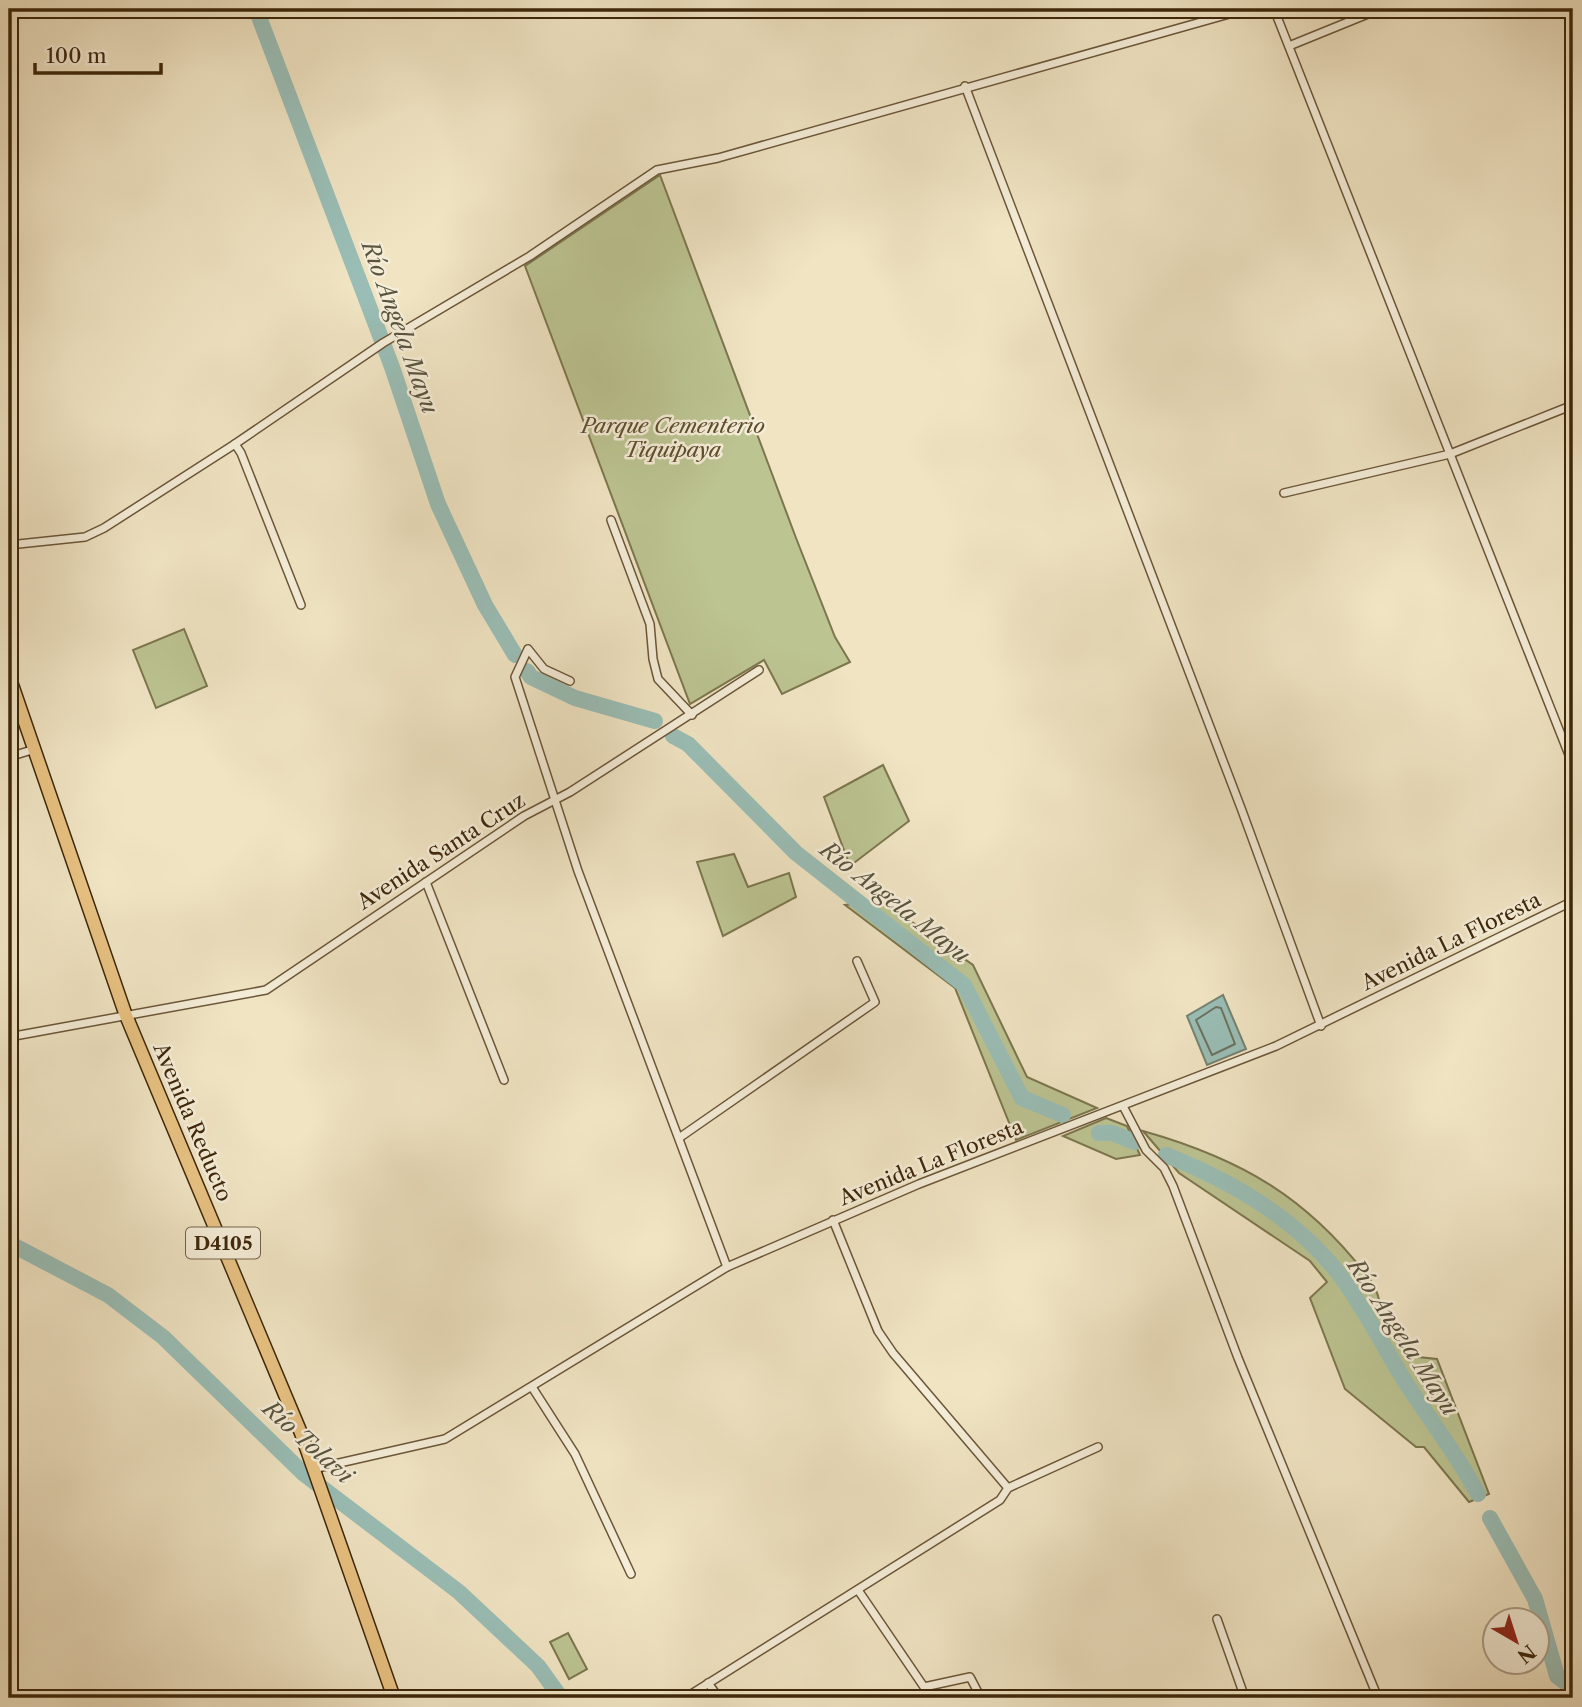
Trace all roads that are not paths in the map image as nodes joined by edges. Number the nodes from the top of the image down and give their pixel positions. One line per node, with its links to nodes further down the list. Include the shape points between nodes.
1 (1247, 9): 5 (street)
2 (1275, 9): 4 (street)
3 (1380, 9): 4 (street)
4 (1289, 46): 8 (street)
5 (965, 86): 7 (street, via 718,158 657,170 530,256 383,343); 25 (street)
6 (1573, 405): 8 (street)
7 (235, 444): 11 (street, via 86,537); 12 (street)
8 (1450, 454): 9 (street); 19 (street)
9 (1284, 493)
10 (611, 520): 16 (street, via 650,624 658,679)
11 (9, 545)
12 (301, 605)
13 (759, 670): 16 (street, Avenida Santa Cruz)
14 (9, 676): 17 (main road, Avenida Reducto / D4105)
15 (570, 681): 20 (street, via 544,669 527,649 515,677)
16 (692, 715): 20 (street, Avenida Santa Cruz)
17 (36, 748): 18 (street); 24 (main road, Avenida Reducto / D4105)
18 (9, 757)
19 (1573, 765)
20 (554, 799): 21 (street, Avenida Santa Cruz); 29 (street, via 620,990)
21 (426, 883): 24 (street, Avenida Santa Cruz, via 266,990); 27 (street)
22 (1573, 901): 25 (street, Avenida La Floresta)
23 (858, 961): 29 (street, via 875,1002)
24 (125, 1013): 26 (street, Avenida Santa Cruz); 34 (main road, Avenida Reducto / D4105, via 263,1337)
25 (1321, 1026): 28 (street, Avenida La Floresta)
26 (9, 1037)
27 (504, 1080)
28 (1123, 1105): 30 (street, Avenida La Floresta); 45 (street, via 1146,1150 1164,1168 1173,1186 1238,1358)
29 (679, 1138): 31 (street)
30 (833, 1220): 31 (street, Avenida La Floresta); 35 (street, via 878,1331)
31 (727, 1267): 32 (street, Avenida La Floresta)
32 (532, 1387): 34 (street, Avenida La Floresta, via 445,1439); 36 (street, via 575,1454)
33 (1098, 1447): 35 (street)
34 (314, 1472): 40 (main road, Avenida Reducto / D4105)
35 (1008, 1488): 37 (street, via 1000,1500)
36 (631, 1574)
37 (858, 1590): 39 (street); 43 (street, via 924,1687 970,1677)
38 (1217, 1619): 44 (street)
39 (708, 1683): 41 (street); 42 (street)
40 (394, 1698)
41 (685, 1698)
42 (719, 1698)
43 (981, 1698)
44 (1245, 1698)
45 (1378, 1698)

